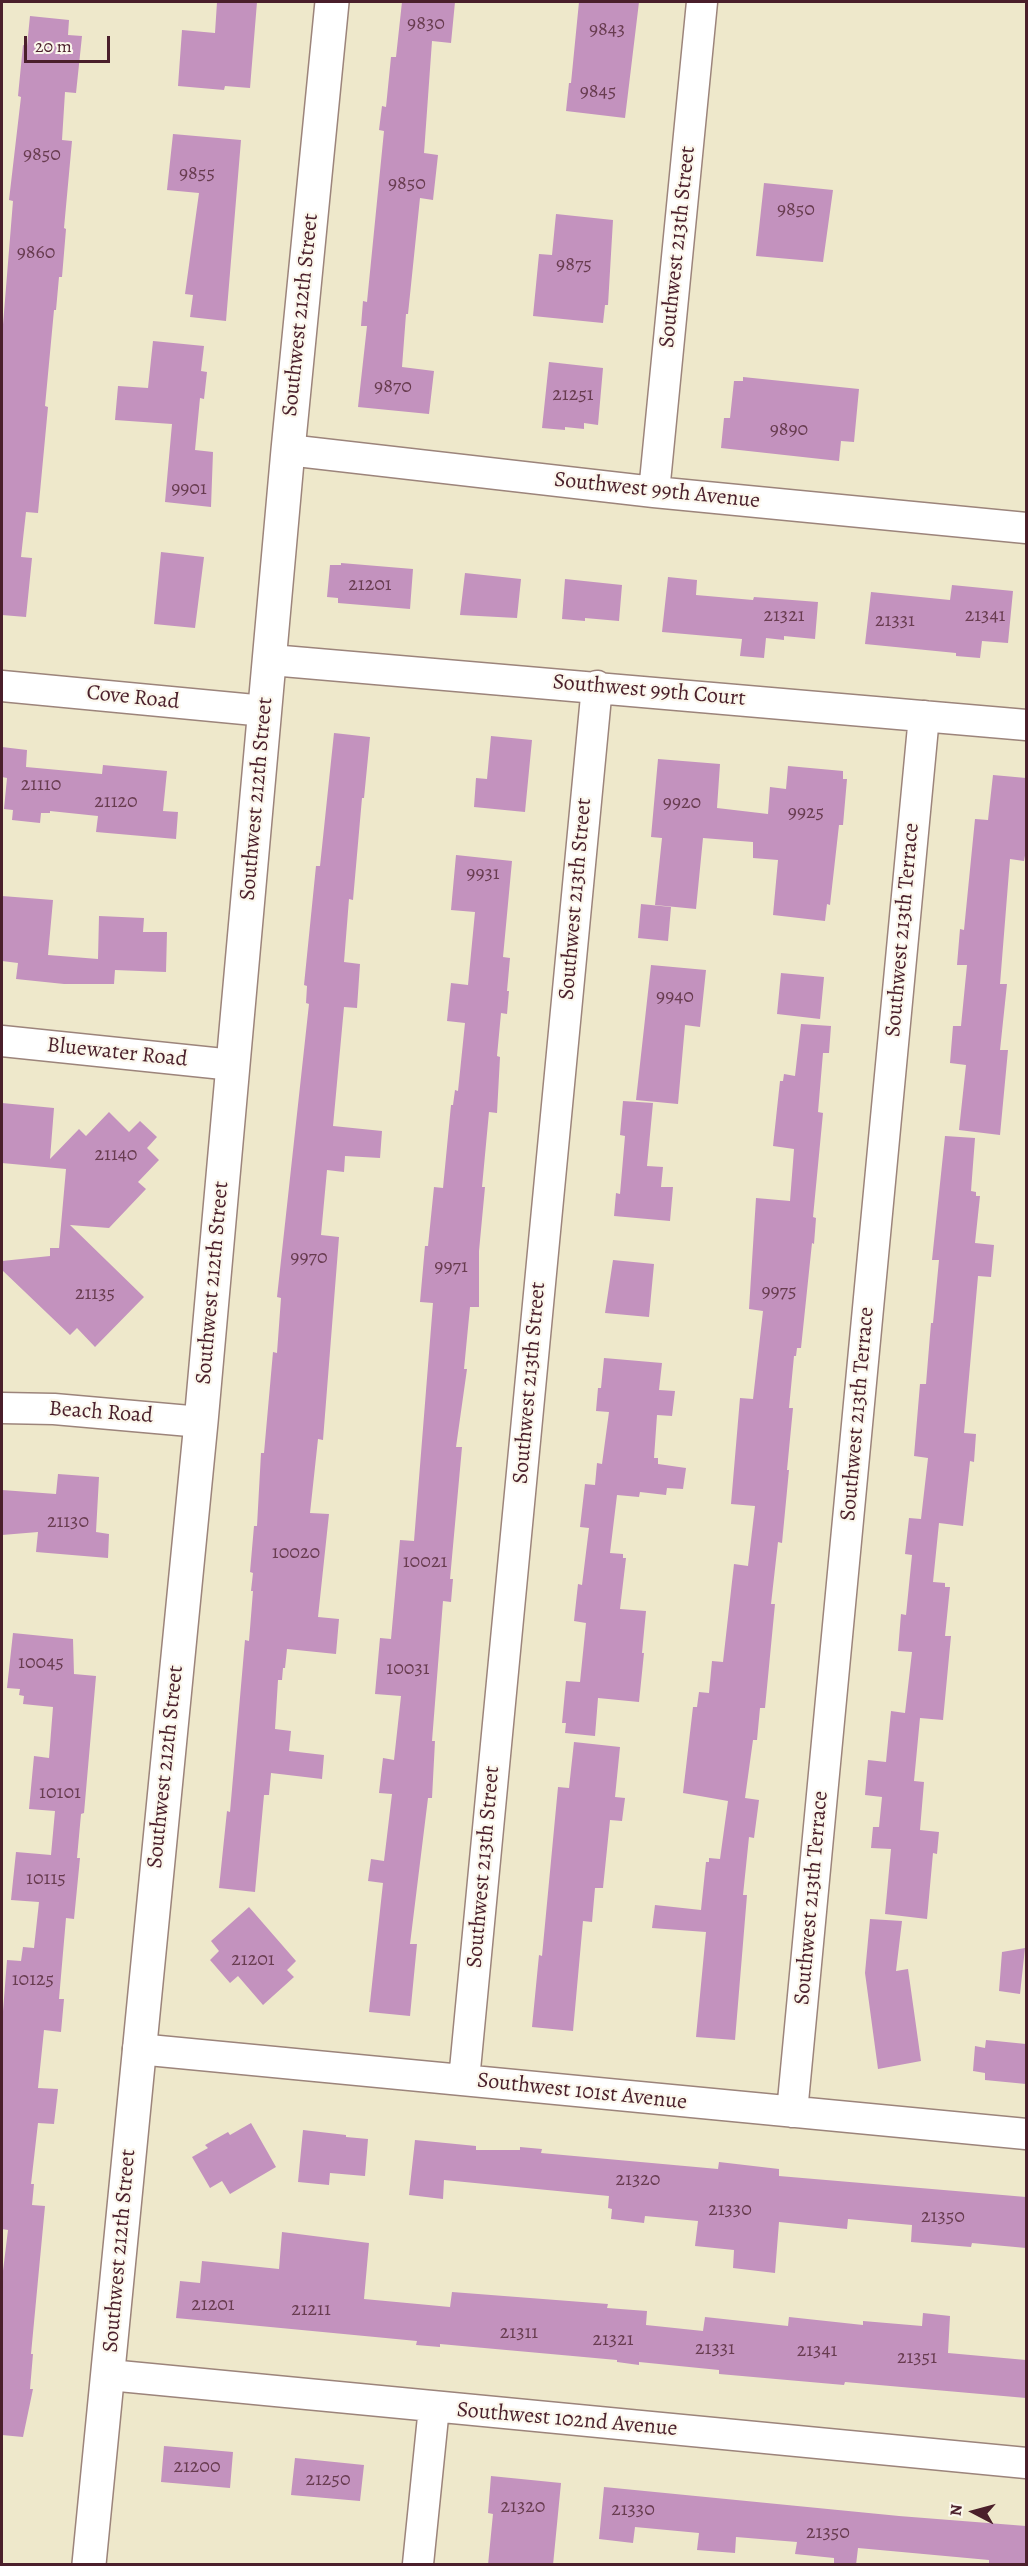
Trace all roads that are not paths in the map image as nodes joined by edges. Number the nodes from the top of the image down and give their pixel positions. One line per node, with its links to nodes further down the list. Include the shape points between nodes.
1 (332, 2): 3 (street, Southwest 212th Street)
2 (702, 2): 4 (street, Southwest 213th Street)
3 (288, 450): 4 (street, Southwest 99th Avenue); 6 (street, Southwest 212th Street)
4 (654, 492): 5 (street, Southwest 99th Avenue)
5 (1026, 528)
6 (271, 660): 8 (street, Southwest 99th Court); 9 (street, Southwest 212th Street)
7 (2, 686): 9 (street, Cove Road)
8 (597, 686): 10 (street, Southwest 99th Court); 17 (street, Southwest 213th Street)
9 (265, 711): 13 (street, Southwest 212th Street)
10 (924, 716): 11 (street, Southwest 99th Court); 18 (street, Southwest 213th Terrace)
11 (1026, 725)
12 (2, 1041): 13 (street, Bluewater Road)
13 (233, 1065): 15 (street, Southwest 212th Street)
14 (2, 1408): 15 (street, Beach Road, via 63,1409)
15 (201, 1422): 16 (street, Southwest 212th Street)
16 (138, 2049): 17 (street, Southwest 101st Avenue); 20 (street, Southwest 212th Street)
17 (464, 2080): 18 (street, Southwest 101st Avenue)
18 (792, 2112): 19 (street, Southwest 101st Avenue)
19 (1026, 2134)
20 (108, 2375): 21 (street, Southwest 102nd Avenue); 23 (street, Southwest 212th Street)
21 (434, 2407): 22 (street, Southwest 102nd Avenue); 24 (street)
22 (1026, 2463)
23 (89, 2565)
24 (418, 2565)

